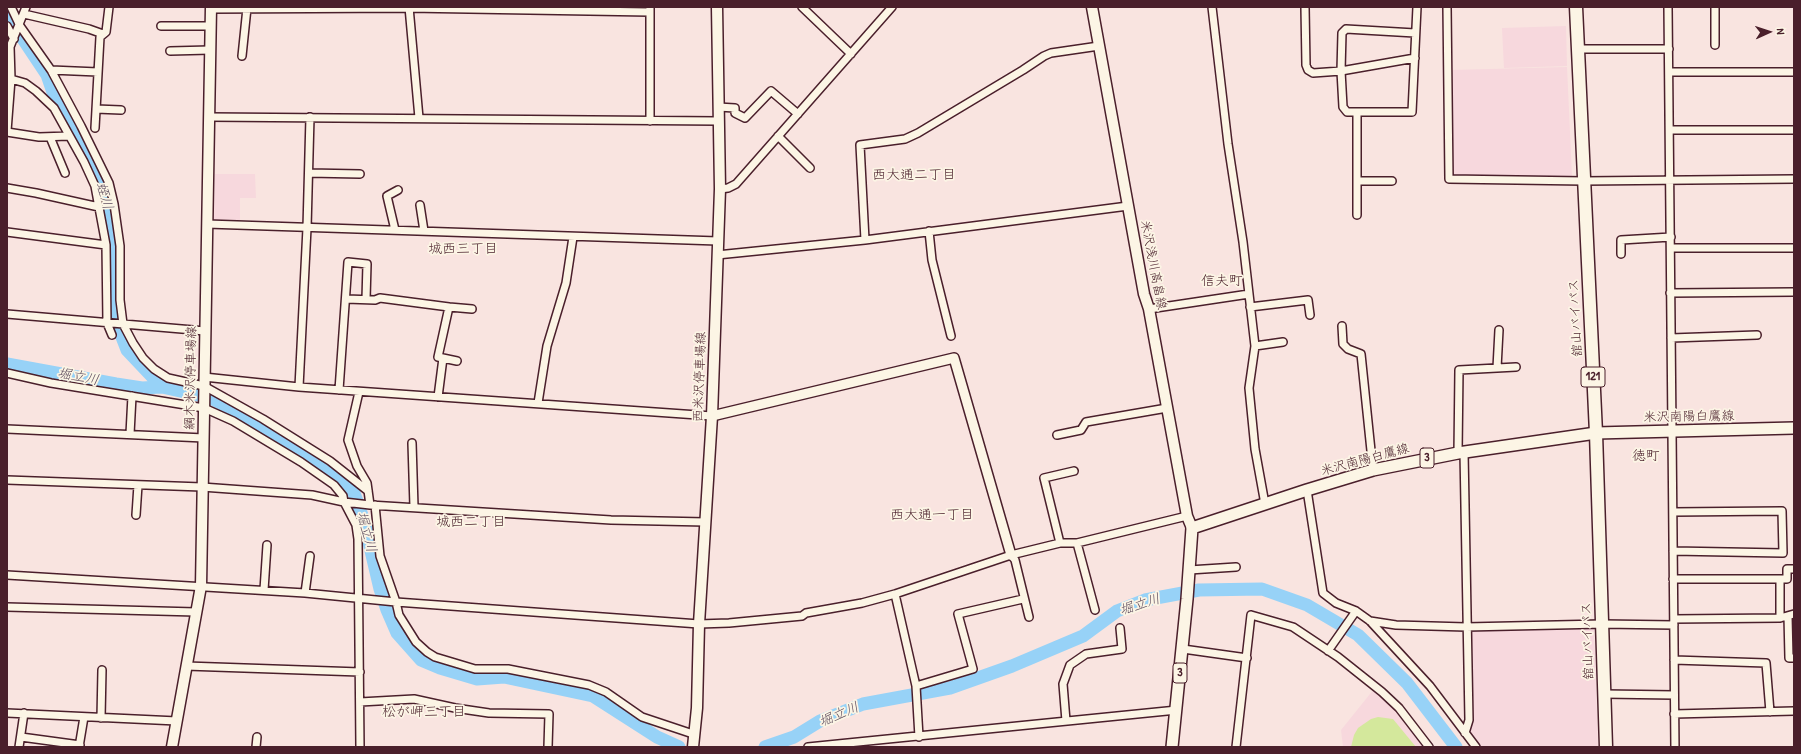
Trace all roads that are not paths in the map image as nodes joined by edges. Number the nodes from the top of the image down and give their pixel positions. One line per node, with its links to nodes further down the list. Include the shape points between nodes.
1 (11, 7): 23 (street)
2 (110, 7): 25 (street, via 106,32)
3 (409, 7): 16 (street); 17 (street); 51 (street)
4 (716, 7): 43 (main road, 西米沢停車場線)
5 (802, 7): 34 (street)
6 (892, 7): 34 (street)
7 (1092, 7): 29 (main road, 米沢浅川高畠線)
8 (1212, 7): 94 (street)
9 (1305, 7): 39 (street, via 1308,70 1313,73)
10 (1417, 7): 24 (street)
11 (1447, 7): 69 (street, via 1449,179)
12 (1576, 7): 30 (highway, 舘山バイパス / 121)
13 (1668, 7): 31 (street)
14 (1715, 7): 27 (street)
15 (210, 8): 16 (street); 22 (main road, 綱木米沢停車場線)
16 (250, 8): 35 (street)
17 (592, 8): 18 (street)
18 (649, 9): 52 (street)
19 (25, 10): 23 (street); 25 (street)
20 (7, 26): 26 (street)
21 (161, 26): 22 (street)
22 (210, 26): 33 (main road, 綱木米沢停車場線)
23 (19, 27): 26 (street); 37 (street)
24 (1415, 33): 36 (street); 39 (street, via 1346,29 1342,33)
25 (103, 34): 40 (street, via 100,36)
26 (15, 38): 28 (street)
27 (1715, 45)
28 (9, 46): 38 (street)
29 (1099, 46): 74 (main road, 米沢浅川高畠線); 85 (street, via 1051,52 918,133 905,139 860,145)
30 (1578, 49): 31 (street); 69 (highway, 舘山バイパス / 121)
31 (1669, 49): 41 (street)
32 (170, 50): 33 (street)
33 (210, 50): 49 (main road, 綱木米沢停車場線)
34 (851, 54): 48 (street)
35 (242, 56)
36 (1415, 58): 39 (street); 47 (street, via 1412,112)
37 (50, 70): 40 (street); 104 (street, via 109,183 120,246)
38 (10, 71): 44 (street); 58 (street, via 46,99)
39 (1341, 71): 47 (street, via 1343,107 1347,112)
40 (98, 72): 45 (street)
41 (1669, 72): 42 (street); 55 (street)
42 (1794, 72)
43 (718, 107): 48 (street, via 735,108 735,112 745,118 771,91); 53 (main road, 西米沢停車場線)
44 (8, 108): 57 (street)
45 (96, 109): 46 (street); 54 (street)
46 (120, 110)
47 (1357, 112): 67 (street)
48 (798, 114): 59 (street)
49 (209, 117): 50 (street); 77 (main road, 綱木米沢停車場線)
50 (310, 117): 51 (street); 63 (street)
51 (419, 118): 52 (street)
52 (650, 121): 53 (street)
53 (718, 121): 71 (main road, 西米沢停車場線)
54 (95, 128)
55 (1670, 130): 56 (street); 66 (street)
56 (1794, 130)
57 (7, 131): 60 (street)
58 (70, 136): 60 (street); 75 (street, via 95,186)
59 (778, 136): 61 (street); 71 (street, via 736,184)
60 (50, 137): 62 (street)
61 (810, 168)
62 (65, 173)
63 (309, 173): 64 (street); 78 (street)
64 (360, 174)
65 (1794, 179): 66 (street)
66 (1669, 180): 69 (street); 84 (street)
67 (1357, 181): 68 (street); 76 (street)
68 (1392, 181)
69 (1584, 181): 132 (highway, 舘山バイパス / 121)
70 (7, 188): 75 (street)
71 (720, 189): 86 (main road, 西米沢停車場線)
72 (398, 190): 79 (street, via 387,196)
73 (420, 205): 80 (street)
74 (1128, 206): 81 (street); 100 (main road, 米沢浅川高畠線)
75 (99, 207): 87 (street)
76 (1357, 215)
77 (207, 224): 78 (street); 107 (main road, 綱木米沢停車場線)
78 (307, 228): 79 (street); 120 (street)
79 (394, 230): 80 (street)
80 (424, 231): 83 (street)
81 (929, 231): 85 (street); 110 (street, via 932,260)
82 (7, 232): 87 (street)
83 (574, 237): 86 (street); 125 (street, via 566,283 547,346)
84 (1670, 237): 88 (street); 90 (street, via 1621,240)
85 (865, 240): 91 (street)
86 (718, 241): 91 (main road, 西米沢停車場線)
87 (106, 245): 103 (street)
88 (1671, 248): 89 (street); 93 (street)
89 (1794, 248)
90 (1621, 254)
91 (717, 255): 128 (main road, 西米沢停車場線)
92 (1794, 292): 93 (street)
93 (1670, 293): 111 (street)
94 (1249, 294): 98 (street); 100 (street)
95 (346, 299): 96 (street); 96 (street, via 348,262 367,264); 121 (street)
96 (366, 299): 97 (street, via 380,298)
97 (450, 307): 99 (street); 114 (street, via 438,356)
98 (1250, 307): 102 (street, via 1308,300); 113 (street)
99 (472, 309)
100 (1149, 309): 127 (main road, 米沢浅川高畠線)
101 (7, 314): 103 (street)
102 (1310, 315)
103 (108, 323): 104 (street); 108 (street)
104 (122, 324): 107 (street); 119 (street, via 143,358 154,369 168,378)
105 (1342, 326): 138 (street, via 1343,344 1361,354)
106 (1498, 330): 117 (street)
107 (205, 331): 119 (main road, 綱木米沢停車場線)
108 (112, 335)
109 (1757, 335): 111 (street)
110 (951, 336)
111 (1671, 338): 131 (street)
112 (1283, 342): 113 (street)
113 (1255, 346): 146 (street, via 1249,388 1254,449)
114 (443, 358): 115 (street); 124 (street)
115 (457, 362)
116 (1516, 367): 117 (street)
117 (1498, 368): 137 (street, via 1459,370)
118 (7, 373): 123 (street, via 30,380)
119 (204, 384): 120 (street); 126 (main road, 綱木米沢停車場線); 144 (street, via 330,461)
120 (299, 388): 121 (street)
121 (339, 390): 122 (street)
122 (359, 392): 124 (street); 144 (street, via 348,440)
123 (132, 396): 126 (street); 133 (street)
124 (438, 398): 125 (street)
125 (538, 403): 128 (street)
126 (204, 406): 135 (main road, 綱木米沢停車場線); 145 (street, via 322,476 334,485)
127 (1167, 408): 134 (street, via 1086,422 1081,430); 151 (main road, 米沢浅川高畠線)
128 (712, 416): 152 (main road, 西米沢停車場線); 158 (street, via 954,358)
129 (1794, 428): 131 (main road, 米沢南陽白鷹線 / 3)
130 (7, 429): 133 (street)
131 (1672, 431): 132 (main road, 米沢南陽白鷹線 / 3); 149 (street)
132 (1596, 433): 137 (main road, 米沢南陽白鷹線 / 3); 183 (highway, 舘山バイパス / 121)
133 (130, 434): 135 (street)
134 (1057, 435)
135 (204, 438): 142 (main road, 綱木米沢停車場線)
136 (412, 443): 148 (street)
137 (1461, 452): 138 (main road, 米沢南陽白鷹線 / 3); 184 (street)
138 (1373, 470): 143 (main road, 米沢南陽白鷹線 / 3)
139 (1074, 471): 154 (street, via 1044,478)
140 (7, 480): 141 (street)
141 (138, 485): 142 (street); 150 (street)
142 (202, 487): 145 (street, via 312,495); 166 (main road, 綱木米沢停車場線)
143 (1307, 490): 146 (main road, 米沢南陽白鷹線 / 3); 176 (street, via 1323,593)
144 (368, 491): 147 (street)
145 (345, 502): 147 (street); 170 (street, via 356,525)
146 (1265, 504): 153 (main road, 米沢南陽白鷹線 / 3)
147 (371, 505): 148 (street); 172 (street, via 380,556)
148 (414, 507): 152 (street, via 611,520)
149 (1673, 512): 157 (street); 157 (street, via 1782,511 1782,553)
150 (136, 515)
151 (1187, 516): 153 (main road, 米沢浅川高畠線); 155 (street)
152 (706, 522): 182 (main road, 西米沢停車場線)
153 (1192, 528): 162 (main road, 3)
154 (1060, 543): 155 (street); 158 (street)
155 (1077, 543): 174 (street)
156 (267, 545): 167 (street)
157 (1673, 551): 164 (street)
158 (1010, 555): 169 (street); 171 (street, via 1015,560)
159 (310, 556): 168 (street)
160 (1236, 567): 162 (street)
161 (1794, 569): 165 (street, via 1787,569 1787,579)
162 (1189, 573): 186 (main road, 3)
163 (7, 575): 166 (street)
164 (1673, 579): 165 (street); 181 (street)
165 (1780, 579): 179 (street)
166 (201, 586): 167 (street); 175 (main road, 綱木米沢停車場線)
167 (264, 590): 168 (street)
168 (306, 593): 170 (street)
169 (895, 594): 182 (street, via 802,616); 194 (street)
170 (358, 598): 172 (street); 193 (street)
171 (1023, 599): 178 (street); 194 (street, via 958,614 972,669)
172 (394, 602): 182 (street); 209 (street, via 416,642 435,656 475,668 508,669 588,685 606,692 642,717)
173 (7, 607): 175 (street)
174 (1095, 610)
175 (196, 612): 191 (main road, 綱木米沢停車場線)
176 (1355, 613): 180 (street); 187 (street)
177 (1791, 615): 179 (street); 189 (street, via 1789,658)
178 (1028, 617)
179 (1780, 618): 181 (street)
180 (1370, 621): 184 (street, via 1396,625); 208 (street, via 1430,686)
181 (1674, 622): 183 (street); 190 (street)
182 (699, 624): 209 (main road, 西米沢停車場線)
183 (1602, 624): 184 (street); 195 (highway, 舘山バイパス / 121)
184 (1466, 627): 208 (street, via 1468,720)
185 (1120, 628): 207 (street, via 1122,649 1086,654 1070,664 1063,684)
186 (1183, 650): 188 (street); 198 (main road, 3)
187 (1328, 651): 188 (street, via 1293,627 1251,615); 225 (street, via 1399,708)
188 (1247, 658): 224 (street)
189 (1794, 658)
190 (1674, 660): 196 (street); 199 (street, via 1766,663)
191 (186, 666): 193 (street); 206 (main road, 綱木米沢停車場線)
192 (102, 670): 205 (street)
193 (360, 672): 197 (street)
194 (916, 686): 211 (street)
195 (1604, 694): 196 (street); 227 (highway, 舘山バイパス / 121)
196 (1674, 695): 203 (street)
197 (360, 702): 218 (street); 219 (street, via 414,699 489,713 549,714)
198 (1177, 710): 207 (street); 223 (main road, 3)
199 (1770, 712): 200 (street); 203 (street)
200 (1794, 712)
201 (7, 713): 202 (street)
202 (24, 713): 204 (street); 212 (street)
203 (1674, 714): 228 (street)
204 (84, 717): 205 (street); 214 (street)
205 (101, 718): 206 (street)
206 (177, 721): 216 (main road, 綱木米沢停車場線)
207 (1066, 721): 211 (street)
208 (1465, 733): 226 (street)
209 (693, 734): 220 (main road, 西米沢停車場線)
210 (257, 737): 217 (street)
211 (919, 737): 213 (street)
212 (21, 738): 214 (street); 215 (street)
213 (898, 738): 221 (street); 222 (street)
214 (80, 746)
215 (19, 747)
216 (172, 747)
217 (256, 747)
218 (360, 747)
219 (548, 747)
220 (693, 747)
221 (808, 747)
222 (899, 747)
223 (1172, 747)
224 (1236, 747)
225 (1429, 747)
226 (1476, 747)
227 (1606, 747)
228 (1675, 747)

